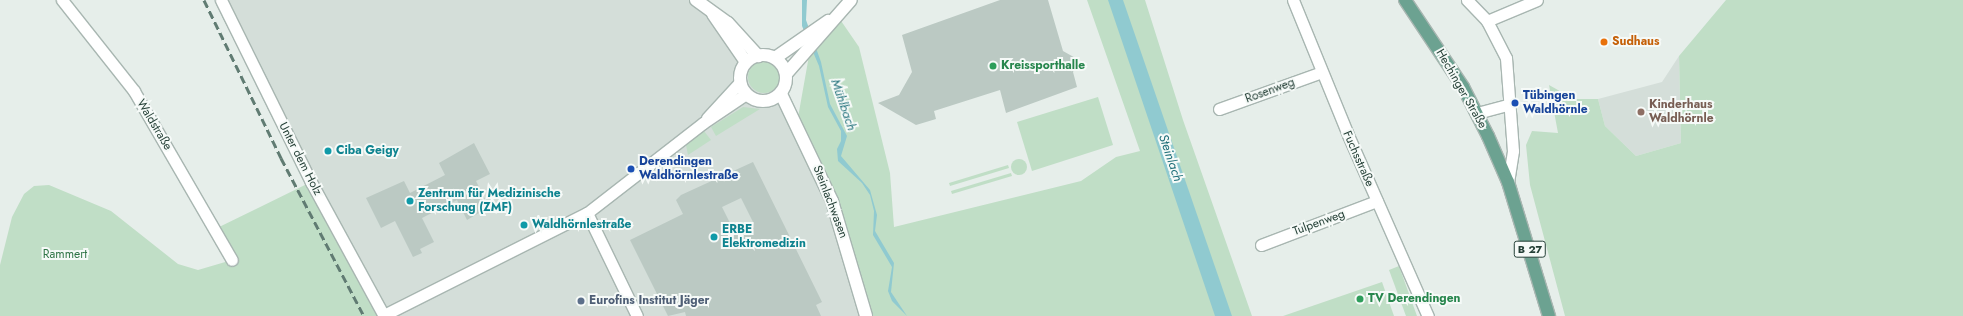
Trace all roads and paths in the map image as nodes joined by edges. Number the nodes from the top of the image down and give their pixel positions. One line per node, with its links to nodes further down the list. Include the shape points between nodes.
1 (62, 0): 26 (street, Waldstraße, via 134,92)
2 (221, 0): 27 (street, Unter dem Holz, via 311,182)
3 (696, 0): 11 (street, via 712,12)
4 (1293, 0): 13 (street, Fuchsstraße)
5 (1405, 0): 20 (main road, Hechinger Straße / B 27)
6 (1466, 0): 10 (street)
7 (1537, 0): 10 (street)
8 (849, 2): 9 (street)
9 (837, 15): 12 (street); 14 (street)
10 (1487, 21): 18 (street, via 1504,49)
11 (750, 55): 12 (street); 15 (street, via 740,73)
12 (775, 58): 14 (street)
13 (1322, 72): 19 (street, Rosenweg); 23 (street, Fuchsstraße)
14 (786, 74): 17 (street)
15 (740, 82): 16 (street); 21 (street, via 730,89)
16 (746, 94): 17 (street, via 761,101 772,100); 21 (street)
17 (781, 94): 29 (street, Steinlachwasen, via 832,201)
18 (1510, 104): 20 (street); 22 (street, via 1514,160)
19 (1219, 109)
20 (1477, 113): 22 (main road, Hechinger Straße / B 27)
21 (703, 123): 24 (street)
22 (1508, 182): 31 (main road, Hechinger Straße / B 27)
23 (1377, 201): 25 (street, Tulpenweg); 30 (street, Fuchsstraße)
24 (587, 213): 27 (street); 28 (street)
25 (1261, 245)
26 (232, 260)
27 (384, 316)
28 (637, 316)
29 (866, 316)
30 (1428, 316)
31 (1550, 316)

